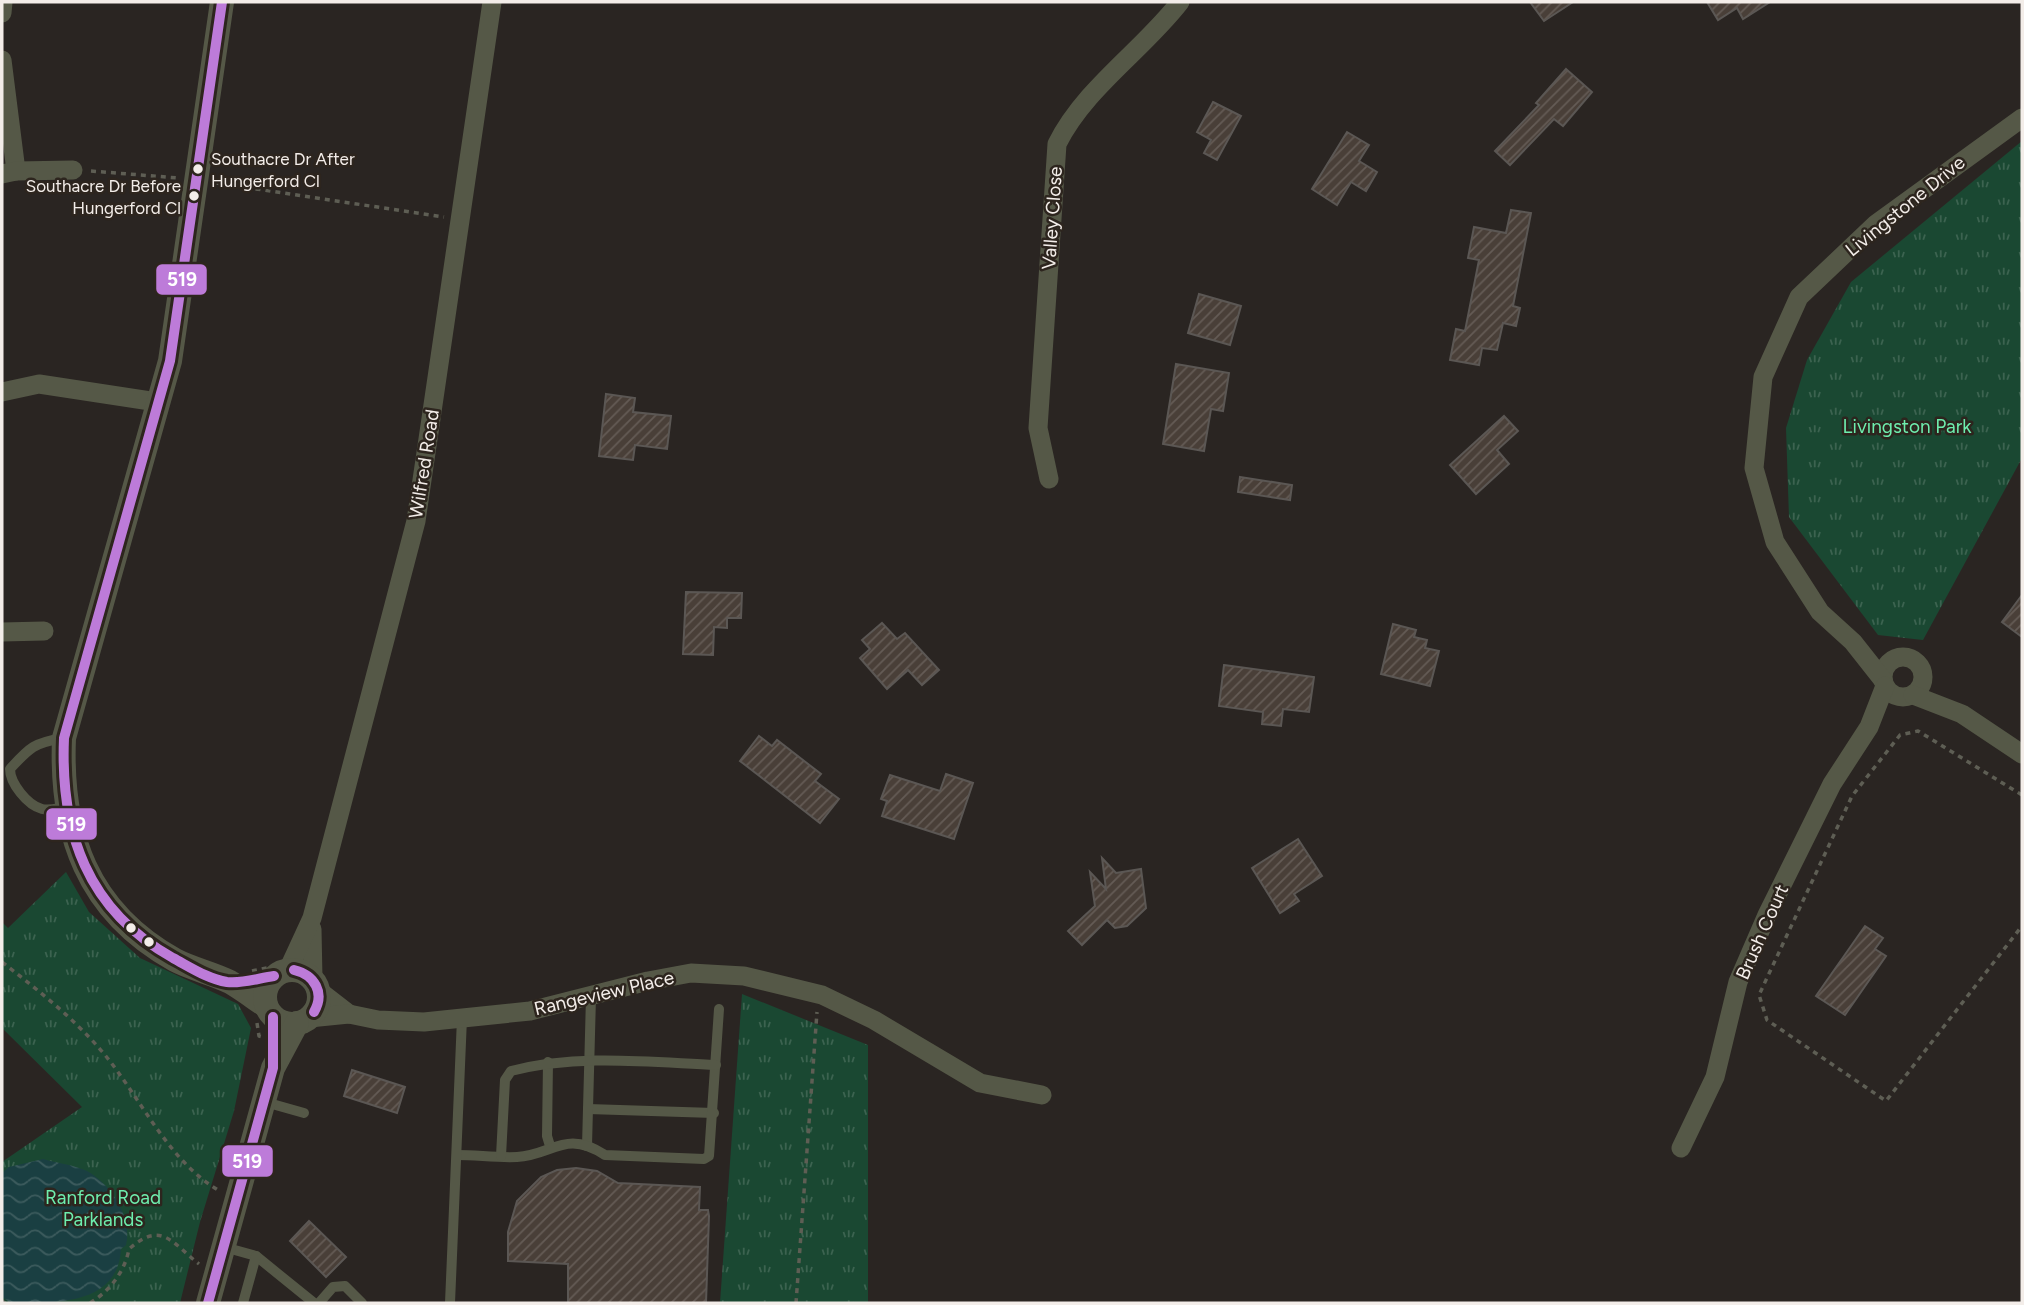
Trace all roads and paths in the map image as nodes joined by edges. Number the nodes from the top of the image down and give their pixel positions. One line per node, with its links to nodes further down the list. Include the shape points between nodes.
1 (3, 2): 5 (street)
2 (222, 2): 10 (street)
3 (492, 2): 11 (street, Wilfred Road)
4 (1180, 2): 14 (street, Valley Close, via 1071,116 1057,144 1038,428)
5 (2, 13)
6 (2, 60): 9 (street)
7 (2022, 118): 17 (street, Livingstone Drive, via 1876,224 1799,297 1763,377 1754,468 1775,542 1820,612)
8 (73, 170): 9 (street); 10 (path)
9 (9, 173)
10 (197, 180): 11 (path); 13 (street, via 172,349)
11 (460, 219): 28 (street, Wilfred Road, via 415,521)
12 (2, 392): 13 (street, via 39,384)
13 (157, 402): 24 (street)
14 (1049, 479)
15 (44, 631): 16 (street)
16 (2, 632)
17 (1853, 642): 18 (street, Livingstone Drive); 20 (street, Livingstone Drive)
18 (1901, 657): 19 (street, via 1918,664); 20 (street, via 1887,665)
19 (1923, 672): 21 (street, via 1919,689); 22 (street)
20 (1884, 683): 21 (street, via 1895,695); 23 (street, Brush Court)
21 (1907, 696): 22 (street); 23 (street, Brush Court)
22 (1962, 714): 25 (street)
23 (1869, 727): 52 (street, Brush Court, via 1832,784 1767,915 1738,982 1714,1077)
24 (64, 738): 27 (street); 27 (lane, via 30,747 10,769 10,777 37,808)
25 (2022, 754)
26 (2022, 796): 29 (path, via 1918,731 1900,735 1853,796 1759,995 1767,1020 1886,1101)
27 (65, 807): 32 (street, via 77,850 118,915 176,961)
28 (312, 918): 31 (street, Wilfred Road); 33 (street, Wilfred Road)
29 (2022, 926)
30 (2, 962): 55 (path, via 69,1015 195,1172 215,1189)
31 (281, 973): 32 (street); 33 (street, via 306,973); 37 (street, Wilfred Road, via 265,990)
32 (230, 982): 37 (street)
33 (316, 984): 38 (street, Rangeview Place); 40 (street, Wilfred Road, via 318,1005)
34 (822, 995): 35 (street, Rangeview Place, via 744,976 691,973); 45 (street, Rangeview Place, via 980,1083); 65 (path, via 813,1038)
35 (591, 997): 39 (street, Rangeview Place, via 530,1011); 41 (lane)
36 (719, 1009): 43 (lane)
37 (270, 1011): 40 (street, via 289,1024); 44 (street, Wilfred Road)
38 (349, 1014): 39 (street, Rangeview Place, via 401,1022); 40 (street, Rangeview Place)
39 (462, 1018): 53 (lane)
40 (303, 1021): 44 (street, Wilfred Road)
41 (590, 1059): 42 (lane); 43 (lane); 47 (lane)
42 (548, 1062): 50 (lane); 54 (lane, via 506,1075)
43 (716, 1065): 49 (lane)
44 (273, 1069): 46 (street, Wilfred Road)
45 (1042, 1096)
46 (264, 1102): 48 (lane); 55 (street, Wilfred Road)
47 (588, 1109): 49 (lane); 51 (lane)
48 (304, 1113)
49 (714, 1113): 51 (lane, via 712,1150 704,1159 605,1155)
50 (550, 1146): 51 (lane); 54 (lane, via 532,1154)
51 (587, 1146)
52 (1681, 1148)
53 (457, 1155): 54 (lane); 64 (lane)
54 (501, 1156)
55 (236, 1198): 56 (street, Wilfred Road)
56 (222, 1246): 57 (lane); 58 (street, Wilfred Road)
57 (256, 1256): 61 (lane); 62 (lane)
58 (215, 1276): 59 (path, via 172,1240 152,1235 129,1249 126,1265 114,1282); 60 (street, Wilfred Road)
59 (90, 1303)
60 (208, 1303)
61 (243, 1303)
62 (316, 1303): 63 (lane, via 333,1287 345,1286)
63 (362, 1303)
64 (450, 1303)
65 (796, 1303)

